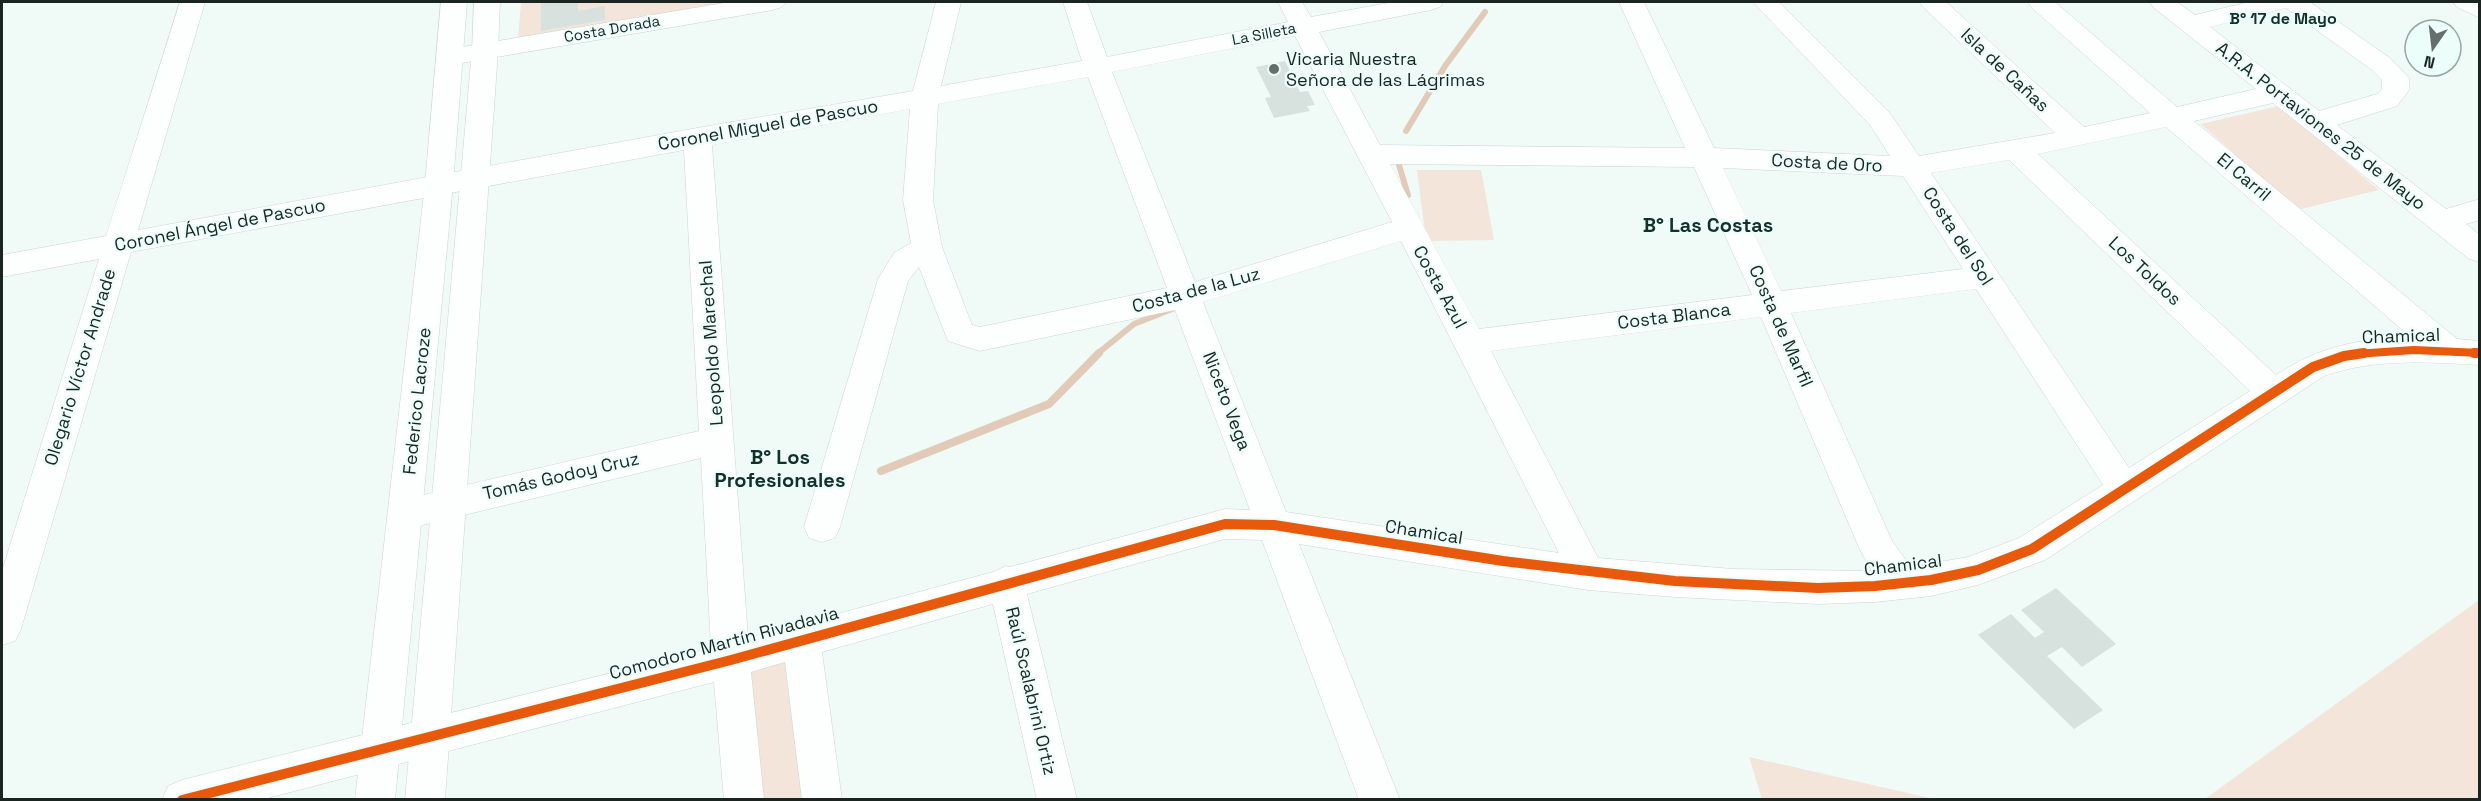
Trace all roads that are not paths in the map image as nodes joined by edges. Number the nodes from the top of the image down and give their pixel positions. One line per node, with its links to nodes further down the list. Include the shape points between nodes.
1 (192, 2): 37 (street, Olegario Víctor Andrade)
2 (454, 2): 20 (street, Federico Lacroze)
3 (487, 2): 19 (street, Federico Lacroze)
4 (773, 2): 19 (street, Costa Dorada)
5 (948, 2): 23 (street)
6 (1075, 2): 21 (street, Niceto Vega)
7 (1431, 2): 17 (street, La Silleta)
8 (1632, 2): 30 (street, Costa de Marfil)
9 (1765, 2): 31 (street, Costa del Sol, via 1880,119)
10 (1932, 2): 27 (street, Isla de Cañas)
11 (2040, 2): 24 (street, El Carril)
12 (2162, 2): 18 (street, A.R.A. Portaviones 25 de Mayo)
13 (2278, 2): 18 (street)
14 (2294, 2): 25 (street, via 2396,78 2395,90 2387,100)
15 (2466, 2): 16 (street)
16 (2480, 10)
17 (1297, 14): 21 (street, La Silleta); 29 (street, Costa Azul)
18 (2191, 24): 22 (street, A.R.A. Portaviones 25 de Mayo)
19 (485, 51): 20 (street, Costa Dorada); 32 (street, Federico Lacroze)
20 (450, 57): 33 (street, Federico Lacroze)
21 (1097, 67): 23 (street, Coronel Miguel de Pascuo); 42 (street, Niceto Vega)
22 (2278, 93): 24 (street, Costa de Oro); 25 (street, A.R.A. Portaviones 25 de Mayo)
23 (925, 97): 26 (street, Coronel Miguel de Pascuo); 38 (street, via 918,200)
24 (2173, 118): 27 (street, Costa de Oro); 45 (street, El Carril)
25 (2314, 122): 35 (street, A.R.A. Portaviones 25 de Mayo)
26 (697, 138): 32 (street, Coronel Miguel de Pascuo); 47 (street, Leopoldo Marechal)
27 (2078, 138): 28 (street, Costa de Oro)
28 (2015, 149): 31 (street, Costa de Oro); 46 (street, Los Toldos)
29 (1369, 154): 30 (street, Costa de Oro); 36 (street, Costa Azul)
30 (1704, 158): 31 (street, Costa de Oro); 43 (street, Costa de Marfil)
31 (1912, 167): 41 (street, Costa del Sol)
32 (473, 178): 33 (street, Coronel Miguel de Pascuo); 49 (street, Federico Lacroze)
33 (439, 184): 37 (street, Coronel Ángel de Pascuo); 50 (street, Federico Lacroze)
34 (2480, 209): 35 (street)
35 (2441, 221): 39 (street, A.R.A. Portaviones 25 de Mayo)
36 (1408, 228): 42 (street, Costa de la Luz); 44 (street, Costa Azul)
37 (116, 244): 40 (street, Coronel Ángel de Pascuo); 56 (street, Olegario Víctor Andrade)
38 (927, 247): 42 (street, Costa de la Luz, via 958,333 980,339); 52 (street, via 905,261 893,279)
39 (2480, 251)
40 (2, 266)
41 (1985, 277): 43 (street, Costa Blanca); 48 (street, Costa del Sol)
42 (1186, 296): 51 (street, Niceto Vega)
43 (1772, 303): 44 (street, Costa Blanca); 55 (street, Costa de Marfil, via 1878,550)
44 (1470, 342): 53 (street, Costa Azul)
45 (2464, 352): 46 (street, Chamical, via 2377,351 2347,356 2313,367)
46 (2274, 393): 48 (street, Chamical)
47 (717, 440): 49 (street, Tomás Godoy Cruz); 58 (street, Leopoldo Marechal)
48 (2125, 490): 55 (street, Chamical, via 2023,553 1959,575)
49 (449, 503): 50 (street, Tomás Godoy Cruz); 59 (street, Federico Lacroze)
50 (406, 514): 60 (street, Federico Lacroze)
51 (1274, 525): 53 (street, Chamical); 54 (street, Comodoro Martín Rivadavia, via 1225,524); 67 (street, Niceto Vega)
52 (822, 527)
53 (1588, 574): 55 (street, Chamical, via 1834,590)
54 (1006, 582): 57 (street, Comodoro Martín Rivadavia); 66 (street, Raúl Scalabrini Ortiz)
55 (1902, 584)
56 (2, 629)
57 (801, 639): 58 (street, Comodoro Martín Rivadavia); 65 (street)
58 (731, 660): 59 (street, Comodoro Martín Rivadavia); 64 (street, Leopoldo Marechal)
59 (429, 738): 60 (street, Comodoro Martín Rivadavia); 63 (street, Federico Lacroze)
60 (379, 749): 61 (street, Comodoro Martín Rivadavia); 62 (street, Federico Lacroze)
61 (182, 800)
62 (375, 800)
63 (424, 800)
64 (744, 800)
65 (822, 800)
66 (1057, 800)
67 (1380, 800)

